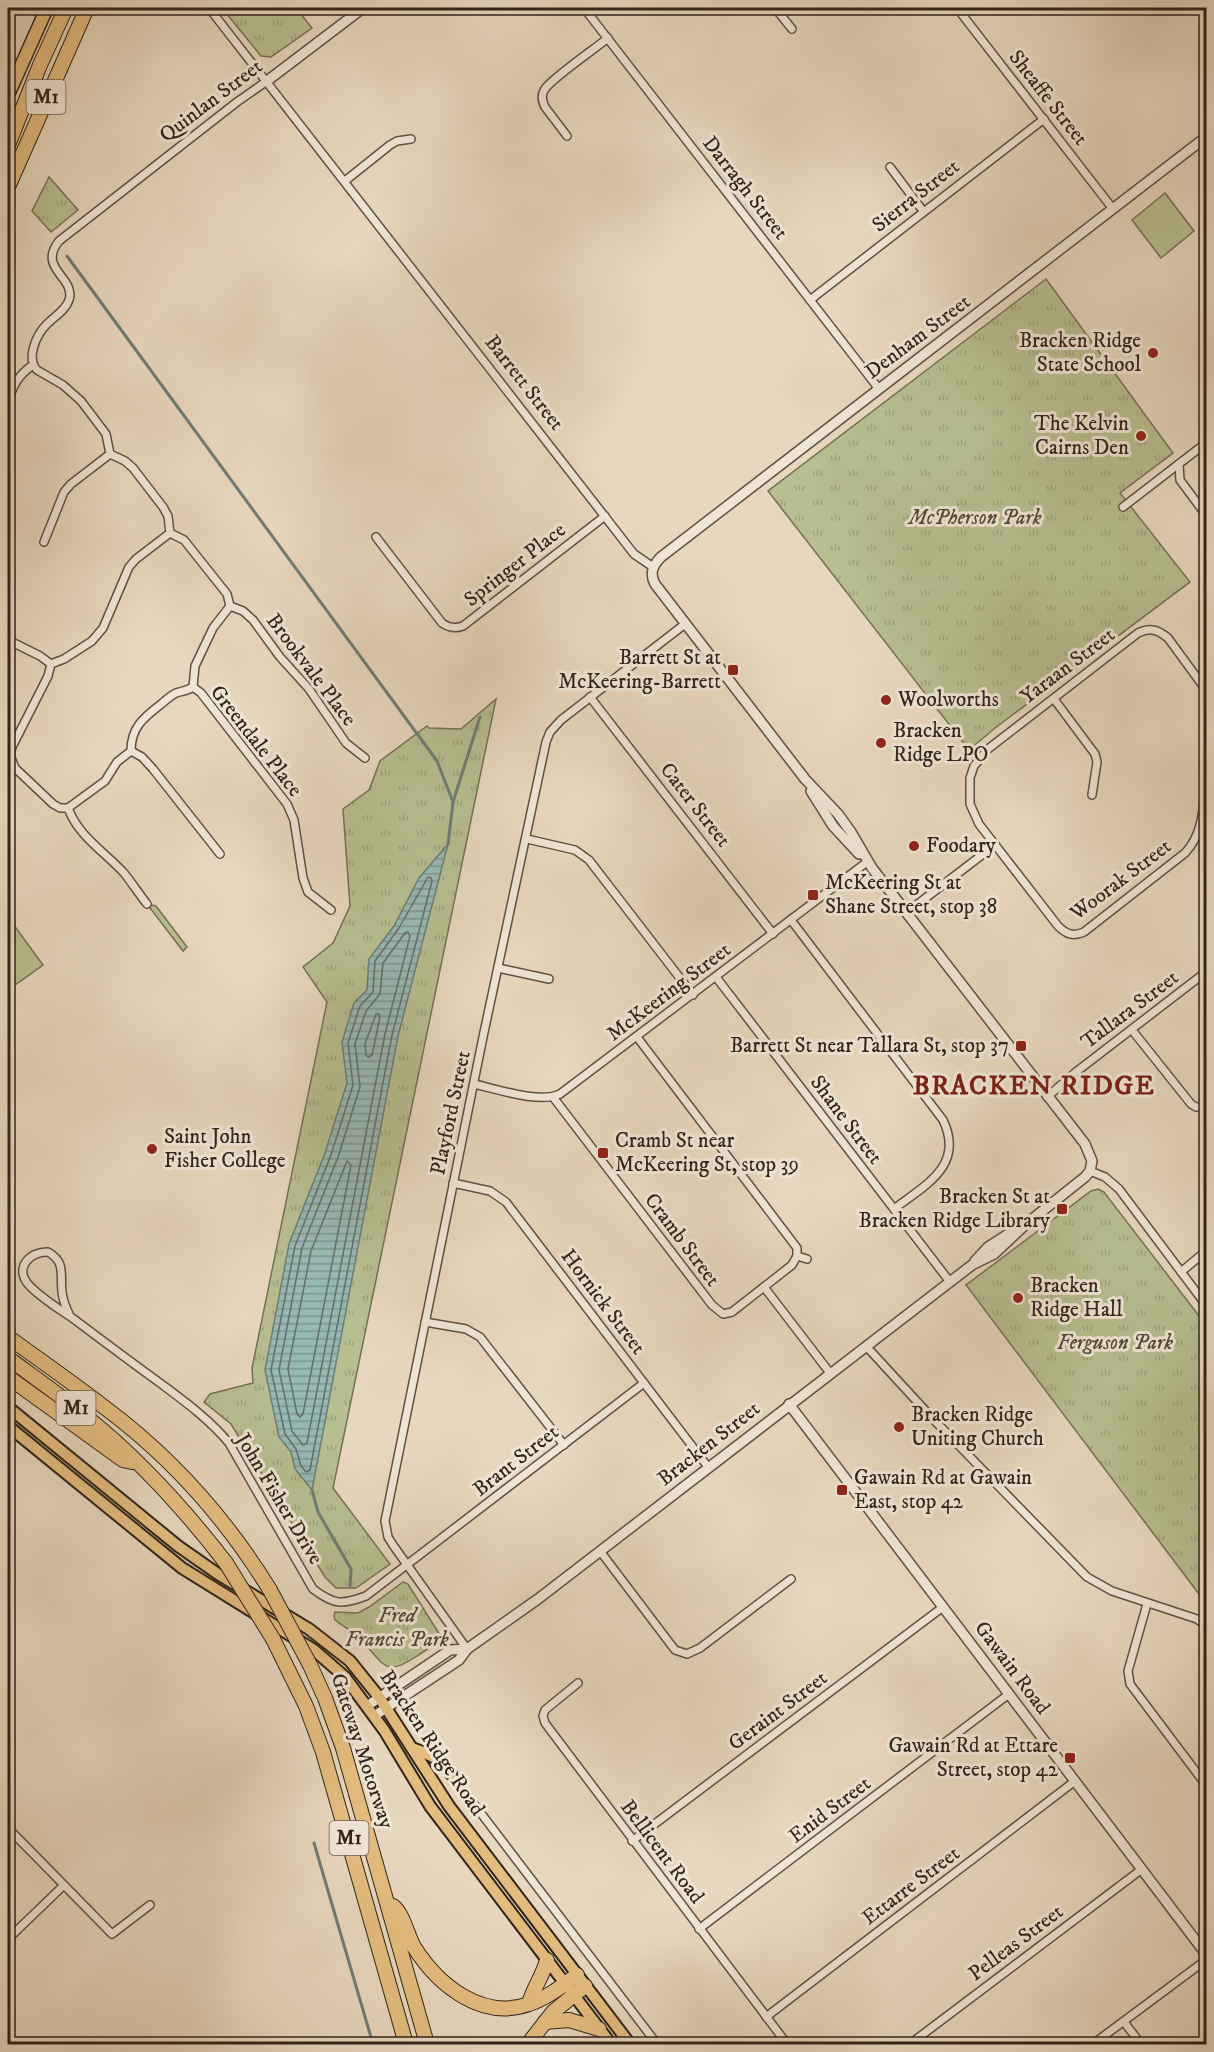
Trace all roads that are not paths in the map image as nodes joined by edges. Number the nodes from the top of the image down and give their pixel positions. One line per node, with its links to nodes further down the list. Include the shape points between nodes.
1 (47, 8): 12 (highway)
2 (66, 8): 17 (highway, M1)
3 (87, 8): 20 (highway, M1)
4 (209, 8): 11 (street, Barrett Street)
5 (363, 8): 11 (street, Quinlan Street)
6 (584, 8): 10 (street, Darragh Street)
7 (775, 8): 9 (street)
8 (957, 8): 13 (street, Sheaffe Street)
9 (792, 29)
10 (608, 38): 14 (street, via 543,91 545,107); 23 (street, Darragh Street)
11 (267, 81): 19 (street, Barrett Street); 24 (street, Quinlan Street, via 53,248 52,260 69,289 69,300 39,336 31,357)
12 (8, 95)
13 (1044, 119): 21 (street, Sheaffe Street); 22 (street, Sierra Street)
14 (567, 136)
15 (1206, 137): 21 (street, Denham Street)
16 (411, 139): 19 (street, via 390,145)
17 (8, 145)
18 (890, 167): 22 (street)
19 (345, 181): 32 (street, Barrett Street)
20 (8, 187)
21 (1113, 209): 25 (street, Denham Street)
22 (923, 211): 23 (street, Sierra Street)
23 (810, 300): 25 (street, Darragh Street)
24 (33, 365): 26 (street, via 21,373); 28 (street, via 81,401 106,434)
25 (879, 389): 36 (street, Denham Street)
26 (8, 400)
27 (1206, 443): 29 (street)
28 (110, 454): 33 (street, via 133,468 163,507); 35 (street, via 64,492)
29 (1179, 464): 30 (street); 31 (street, via 1180,480)
30 (1123, 507)
31 (1206, 515)
32 (605, 516): 34 (street, Springer Place, via 458,628 442,623); 36 (street, Barrett Street, via 634,554)
33 (170, 533): 37 (street, via 184,540 227,594); 40 (street, via 129,567 103,628 92,641)
34 (376, 537)
35 (44, 542)
36 (653, 567): 38 (street, via 655,584)
37 (230, 606): 41 (street, via 213,628 195,666); 47 (street, Brookvale Place, via 253,620 309,688 346,743)
38 (685, 624): 43 (street, Playford Street); 54 (street, via 805,779 838,814)
39 (8, 640): 40 (street)
40 (51, 664): 45 (street)
41 (193, 687): 46 (street, via 177,693 143,718 131,739); 56 (street, Greendale Place, via 287,804 294,820 308,892)
42 (1206, 690): 44 (street, Yaraan Street, via 1168,638 1153,629 1138,633)
43 (590, 697): 51 (street, Playford Street, via 550,732); 59 (street, Cater Street)
44 (1054, 699): 49 (street, via 1095,754); 52 (street, Yaraan Street, via 998,740 974,766 968,789 970,804)
45 (10, 746): 50 (street, via 15,768 53,804)
46 (131, 751): 50 (street, via 117,762 105,781); 53 (street, via 153,769)
47 (364, 758)
48 (1206, 780): 60 (street, Woorak Street, via 1200,828 1192,845 1084,932)
49 (1092, 795)
50 (68, 808): 55 (street, via 81,832 124,874)
51 (527, 839): 61 (street, Playford Street); 65 (street, via 575,850 589,860)
52 (995, 845): 57 (street); 60 (street, Yaraan Street, via 1058,926)
53 (220, 854)
54 (867, 862): 57 (street); 58 (street, McKeering Street)
55 (147, 904)
56 (331, 910)
57 (906, 913): 70 (street)
58 (791, 920): 59 (street, McKeering Street); 75 (street, via 948,1130 950,1153 940,1172)
59 (773, 934): 63 (street, McKeering Street)
60 (1071, 935)
61 (498, 968): 64 (street); 68 (street, Playford Street)
62 (1206, 972): 66 (street, Tallara Street)
63 (716, 977): 65 (street, McKeering Street); 75 (street, Shane Street)
64 (549, 979)
65 (693, 995): 67 (street, McKeering Street)
66 (1132, 1030): 70 (street, Tallara Street); 71 (street, via 1191,1104)
67 (637, 1038): 69 (street, McKeering Street); 77 (street, via 794,1243)
68 (474, 1084): 69 (street); 74 (street, Playford Street)
69 (553, 1097): 83 (street, Cramb Street, via 712,1305)
70 (1047, 1097): 73 (street, via 1089,1150)
71 (1204, 1108): 72 (street)
72 (1205, 1117)
73 (1090, 1171): 79 (street, via 1119,1189); 80 (street, Bracken Street, via 993,1254)
74 (453, 1183): 85 (street, Playford Street); 92 (street, Hornick Street, via 490,1191 506,1202)
75 (894, 1209): 80 (street, Shane Street)
76 (1206, 1251): 79 (street)
77 (798, 1256): 78 (street); 81 (street, Cramb Street)
78 (807, 1259)
79 (1181, 1272): 82 (street)
80 (950, 1282): 88 (street, Bracken Street)
81 (764, 1287): 83 (street, Cramb Street); 90 (street)
82 (1206, 1305)
83 (723, 1314): 86 (street, Cramb Street)
84 (70, 1316): 84 (street, John Fisher Drive, via 27,1283 25,1263 34,1253 48,1252 59,1261 62,1293); 100 (street, John Fisher Drive, via 215,1426 229,1443 313,1589 329,1601 348,1603 366,1596)
85 (425, 1322): 96 (street, via 466,1329 480,1337); 100 (street, Playford Street, via 385,1511 388,1537)
86 (721, 1322)
87 (8, 1337): 120 (highway, Gateway Motorway / M1, bridge, via 105,1407 142,1439 181,1476 249,1558 270,1590 325,1698)
88 (866, 1346): 90 (street, Bracken Street); 102 (street, via 1087,1577 1112,1592)
89 (8, 1358): 97 (highway, Gateway Motorway / M1, via 89,1419)
90 (830, 1373): 93 (street, Bracken Street)
91 (8, 1377): 97 (highway, via 123,1460)
92 (644, 1383): 96 (street, Brant Street); 98 (street, Hornick Street)
93 (789, 1404): 98 (street, Bracken Street); 103 (street, Gawain Road)
94 (8, 1407): 108 (main road, Bracken Ridge Road, via 178,1546 330,1643 356,1667)
95 (8, 1426): 109 (main road, Bracken Ridge Road, via 182,1568 314,1650 345,1677)
96 (564, 1445): 100 (street, Brant Street)
97 (140, 1464): 134 (highway, Gateway Motorway / M1, bridge, via 226,1563 273,1639 306,1706 327,1763)
98 (708, 1467): 99 (street, Bracken Street)
99 (600, 1551): 101 (street, via 675,1650 687,1654); 105 (street, Bracken Street)
100 (408, 1565): 105 (street, Playford Street)
101 (791, 1579)
102 (1147, 1604): 104 (street, via 1197,1618); 115 (street, via 1128,1671 1130,1684)
103 (943, 1607): 107 (street, Gawain Road); 117 (street, Geraint Street)
104 (1206, 1626)
105 (467, 1649): 108 (street, Bracken Street, via 450,1650); 110 (street, Bracken Street, via 459,1660)
106 (578, 1683): 117 (street, Bellicent Road, via 545,1710 545,1723)
107 (1009, 1694): 114 (street, Gawain Road); 122 (street, Enid Street)
108 (379, 1697): 109 (street, Bracken Street); 110 (main road, Bracken Ridge Road)
109 (367, 1706): 111 (main road, Bracken Ridge Road)
110 (386, 1708): 111 (street, Bracken Street); 112 (main road, Bracken Ridge Road)
111 (374, 1716): 125 (main road, Bracken Ridge Road, via 430,1806)
112 (412, 1748): 113 (main road, via 444,1764); 127 (main road, Bracken Ridge Road, via 455,1813)
113 (451, 1774): 139 (street, Bracken Ridge Road)
114 (1075, 1781): 118 (street, Gawain Road); 130 (street, Ettarre Street)
115 (1206, 1785)
116 (8, 1828): 119 (street)
117 (632, 1841): 122 (street, Bellicent Road)
118 (1142, 1869): 124 (street, Gawain Road); 141 (street, Pelleas Street)
119 (63, 1886): 121 (street, via 112,1934); 123 (street)
120 (385, 1898): 129 (highway, via 397,1909 425,1963 454,1992 500,2008); 135 (highway, Gateway Motorway / M1)
121 (150, 1905)
122 (699, 1929): 130 (street, Bellicent Road)
123 (8, 1939)
124 (1206, 1954)
125 (547, 1960): 128 (main road, Bracken Ridge Road); 129 (highway)
126 (1206, 1960): 132 (street)
127 (581, 1980): 128 (highway); 138 (main road, Bracken Ridge Road)
128 (569, 1989): 129 (highway); 131 (highway); 133 (main road, Bracken Ridge Road)
129 (529, 2004)
130 (766, 2017): 140 (street, Bellicent Road)
131 (545, 2022): 133 (highway, via 569,2020); 136 (highway)
132 (1124, 2022): 142 (street); 143 (street)
133 (599, 2029): 137 (main road, Bracken Ridge Road)
134 (405, 2044)
135 (427, 2044)
136 (528, 2044)
137 (611, 2044)
138 (630, 2044)
139 (657, 2044)
140 (787, 2044)
141 (910, 2044)
142 (1093, 2044)
143 (1141, 2044)

